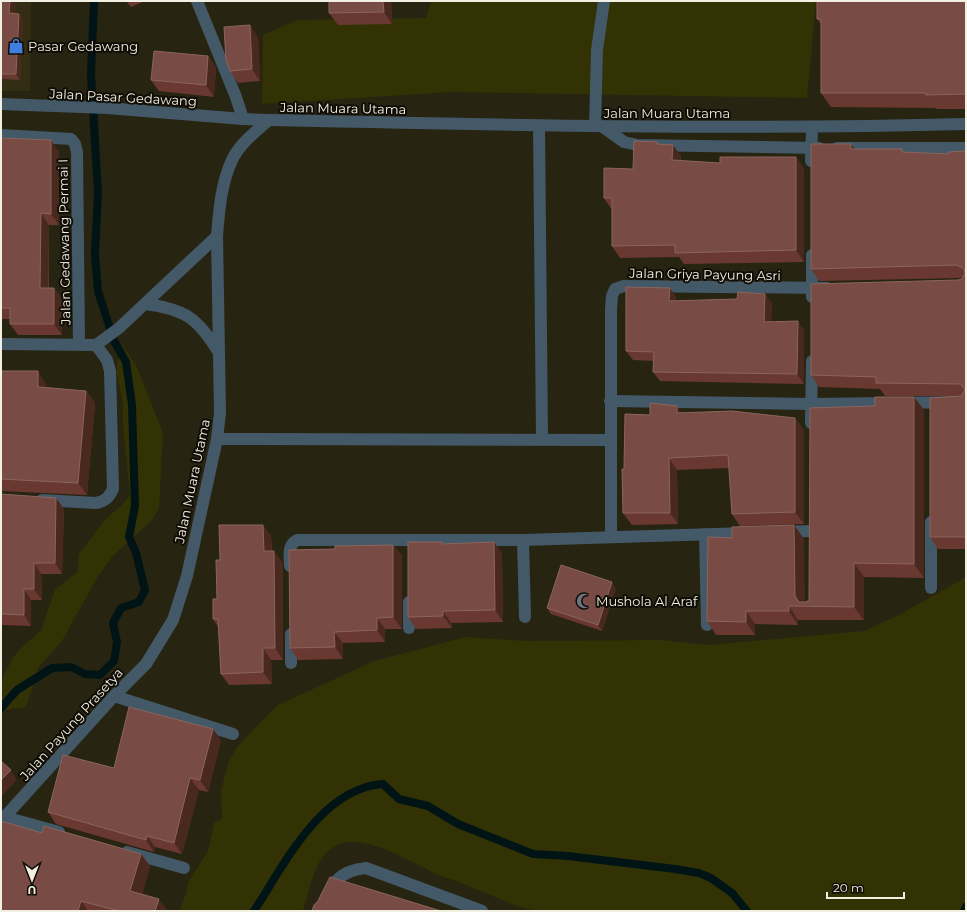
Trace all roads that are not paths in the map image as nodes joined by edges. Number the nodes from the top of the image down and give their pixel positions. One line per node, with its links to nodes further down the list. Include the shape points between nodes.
1 (197, 1): 4 (street)
2 (604, 1): 8 (street, via 597,50)
3 (1, 104): 4 (street, Jalan Pasar Gedawang, via 107,108)
4 (243, 119): 5 (street, Jalan Pasar Gedawang)
5 (269, 120): 7 (street, Jalan Muara Utama); 14 (street, Jalan Muara Utama, via 248,139 234,158 226,177)
6 (966, 124): 9 (street, Jalan Muara Utama)
7 (539, 126): 8 (street, Jalan Muara Utama); 30 (street)
8 (599, 127): 9 (street, Jalan Muara Utama); 11 (street, via 624,142 637,145)
9 (812, 128): 11 (street)
10 (1, 135): 22 (street, Jalan Gedawang Permai I, via 71,139 75,144)
11 (811, 148): 12 (street); 13 (street)
12 (966, 148)
13 (811, 171)
14 (217, 236): 18 (street); 24 (street, Jalan Muara Utama)
15 (812, 242): 17 (street)
16 (843, 288): 17 (street, Jalan Griya Payung Asri)
17 (812, 289): 19 (street); 25 (street, Jalan Griya Payung Asri, via 624,286 615,289 611,309)
18 (145, 304): 20 (street, via 119,328); 24 (street, via 175,310 191,318 209,337)
19 (812, 312)
20 (100, 341): 22 (street, Jalan Gedawang Permai I); 32 (street, via 110,371 113,488 109,497 96,503)
21 (1, 344): 22 (street, Jalan Gedawang Permai I)
22 (79, 344)
23 (812, 350): 27 (street)
24 (219, 354): 29 (street, Jalan Muara Utama, via 220,413)
25 (610, 401): 27 (street); 31 (street, Jalan Griya Payung Asri)
26 (966, 402): 27 (street, via 931,407)
27 (812, 404): 28 (street)
28 (811, 436)
29 (217, 439): 30 (street); 50 (street, Jalan Muara Utama, via 173,620)
30 (542, 439): 31 (street)
31 (610, 440): 39 (street, Jalan Griya Payung Asri)
32 (33, 500)
33 (931, 511): 44 (street)
34 (811, 515): 35 (street)
35 (811, 531): 36 (street); 41 (street)
36 (773, 532)
37 (758, 533): 38 (street)
38 (705, 534): 39 (street); 47 (street)
39 (611, 536): 40 (street)
40 (523, 540): 42 (street, via 408,545 297,540 290,548); 45 (street)
41 (811, 547)
42 (290, 575)
43 (409, 588): 48 (street)
44 (931, 588)
45 (525, 617)
46 (291, 623): 49 (street)
47 (708, 625)
48 (409, 628)
49 (291, 663)
50 (146, 664): 51 (street, Jalan Payung Prasetya)
51 (114, 696): 52 (street); 53 (street, Jalan Payung Prasetya)
52 (233, 734)
53 (2, 818): 54 (street)
54 (72, 836)
55 (117, 849): 56 (street)
56 (184, 868)
57 (320, 911): 58 (street, via 330,887 339,878 350,870 366,868)
58 (482, 911)

